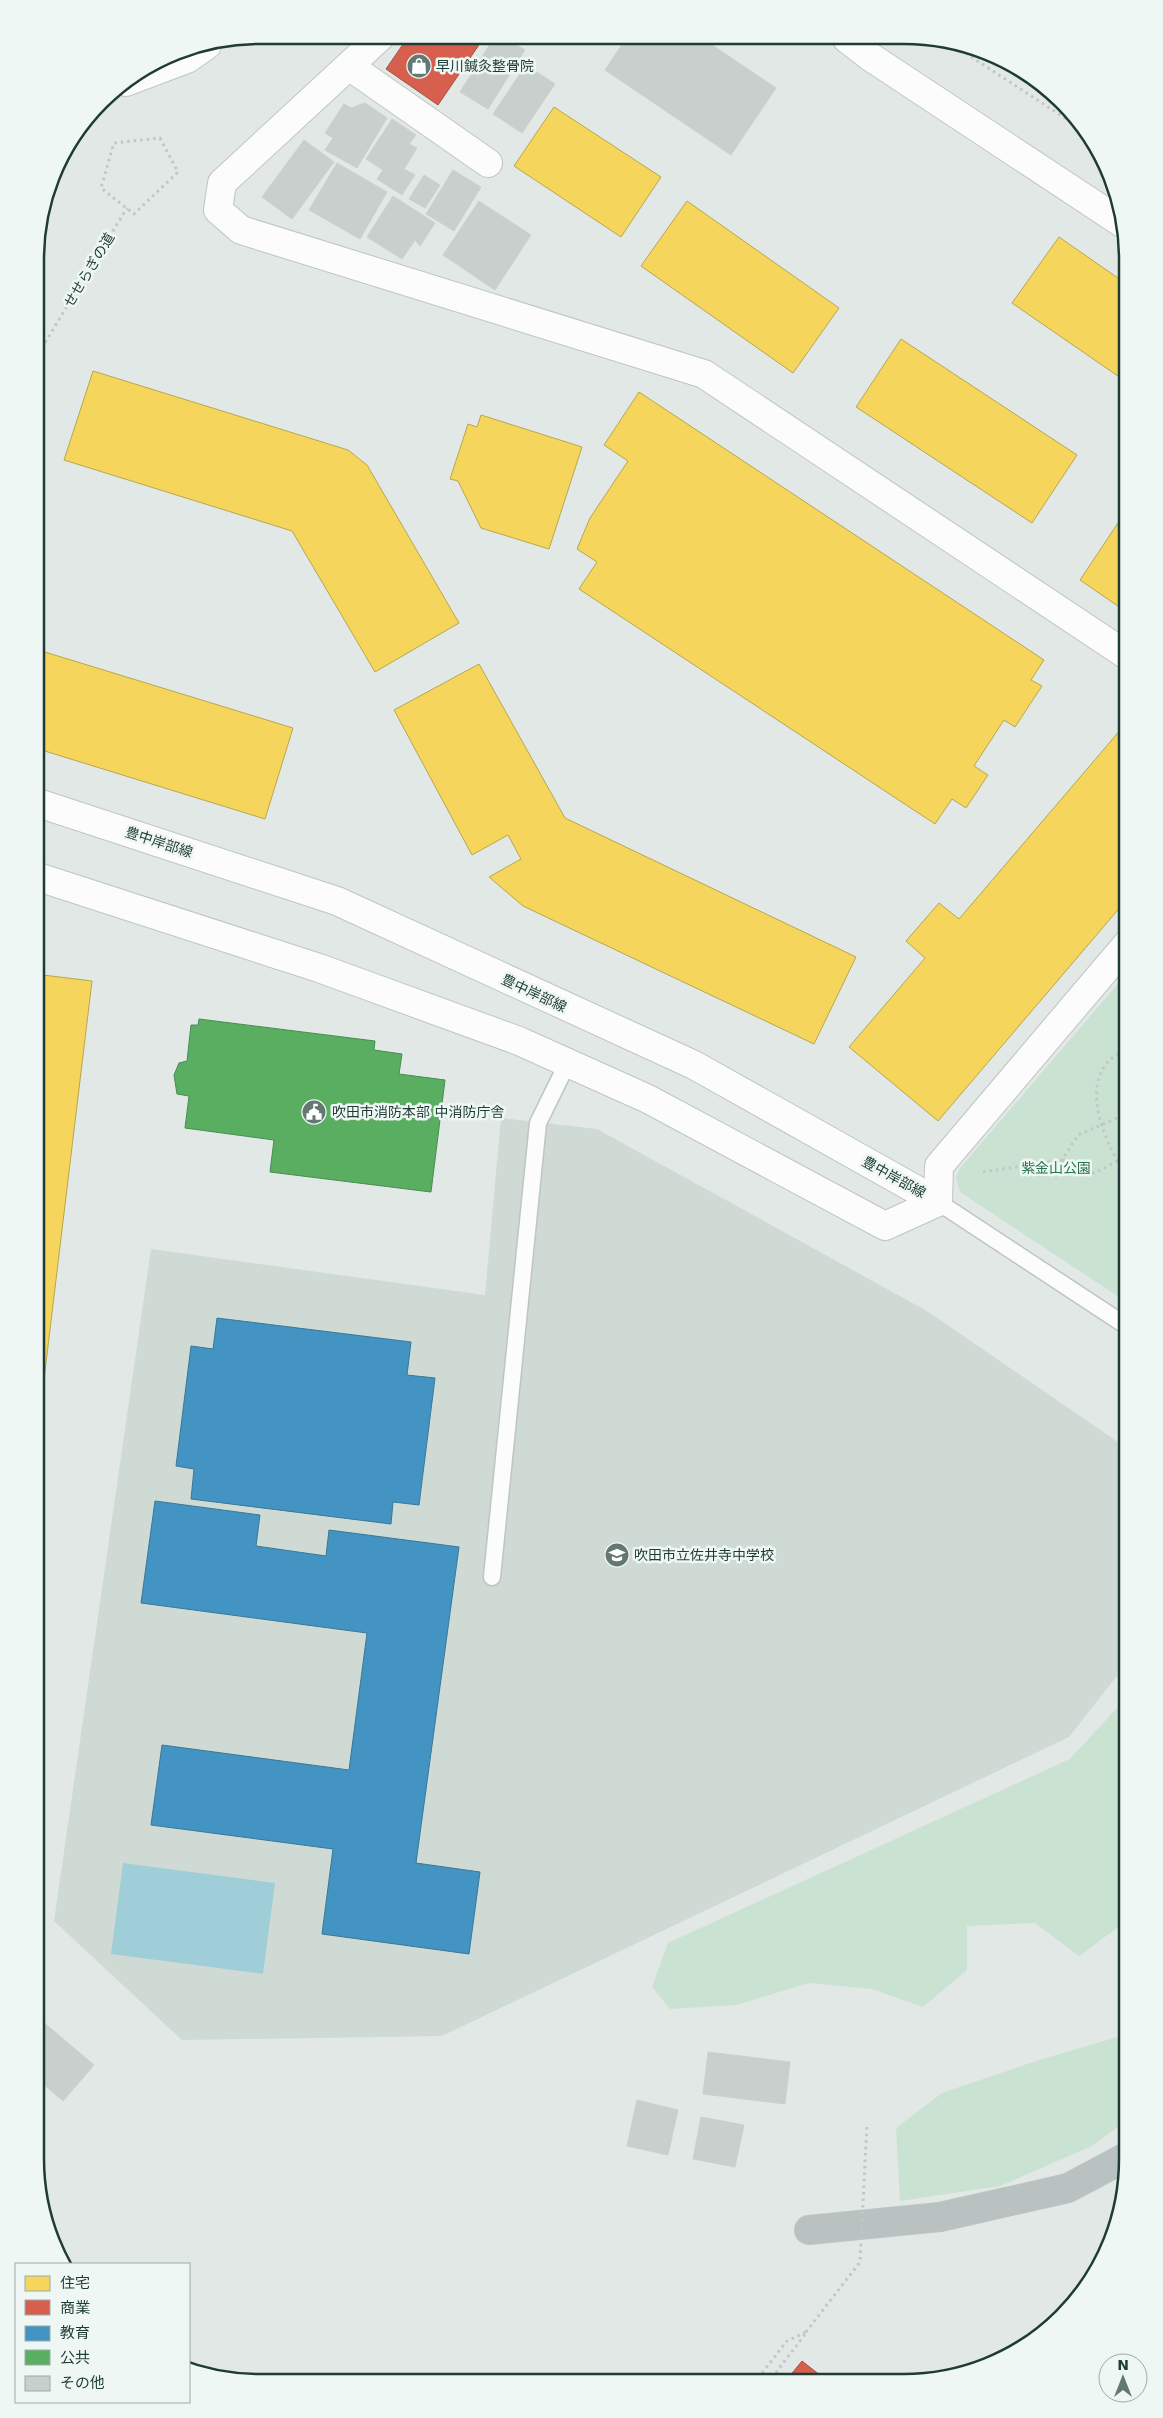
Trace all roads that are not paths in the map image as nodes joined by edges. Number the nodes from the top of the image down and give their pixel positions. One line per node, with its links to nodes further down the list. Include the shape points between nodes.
1 (372, 44): 4 (street)
2 (854, 44): 7 (street)
3 (195, 54): 5 (street)
4 (349, 66): 6 (street); 8 (street, via 222,183 218,210 241,230 704,374)
5 (154, 72)
6 (488, 163)
7 (1115, 219)
8 (1119, 650)
9 (44, 805): 13 (street, 豊中岸部線, via 337,901 694,1065)
10 (44, 879): 12 (street, 豊中岸部線, via 319,968)
11 (1119, 954): 13 (street, via 939,1166)
12 (568, 1062): 13 (street, 豊中岸部線, via 648,1099 885,1226); 15 (lane, via 538,1123)
13 (938, 1202): 14 (lane)
14 (1119, 1321)
15 (492, 1577)
16 (1119, 2161): 17 (highway, via 1068,2188 940,2217)
17 (808, 2230)

